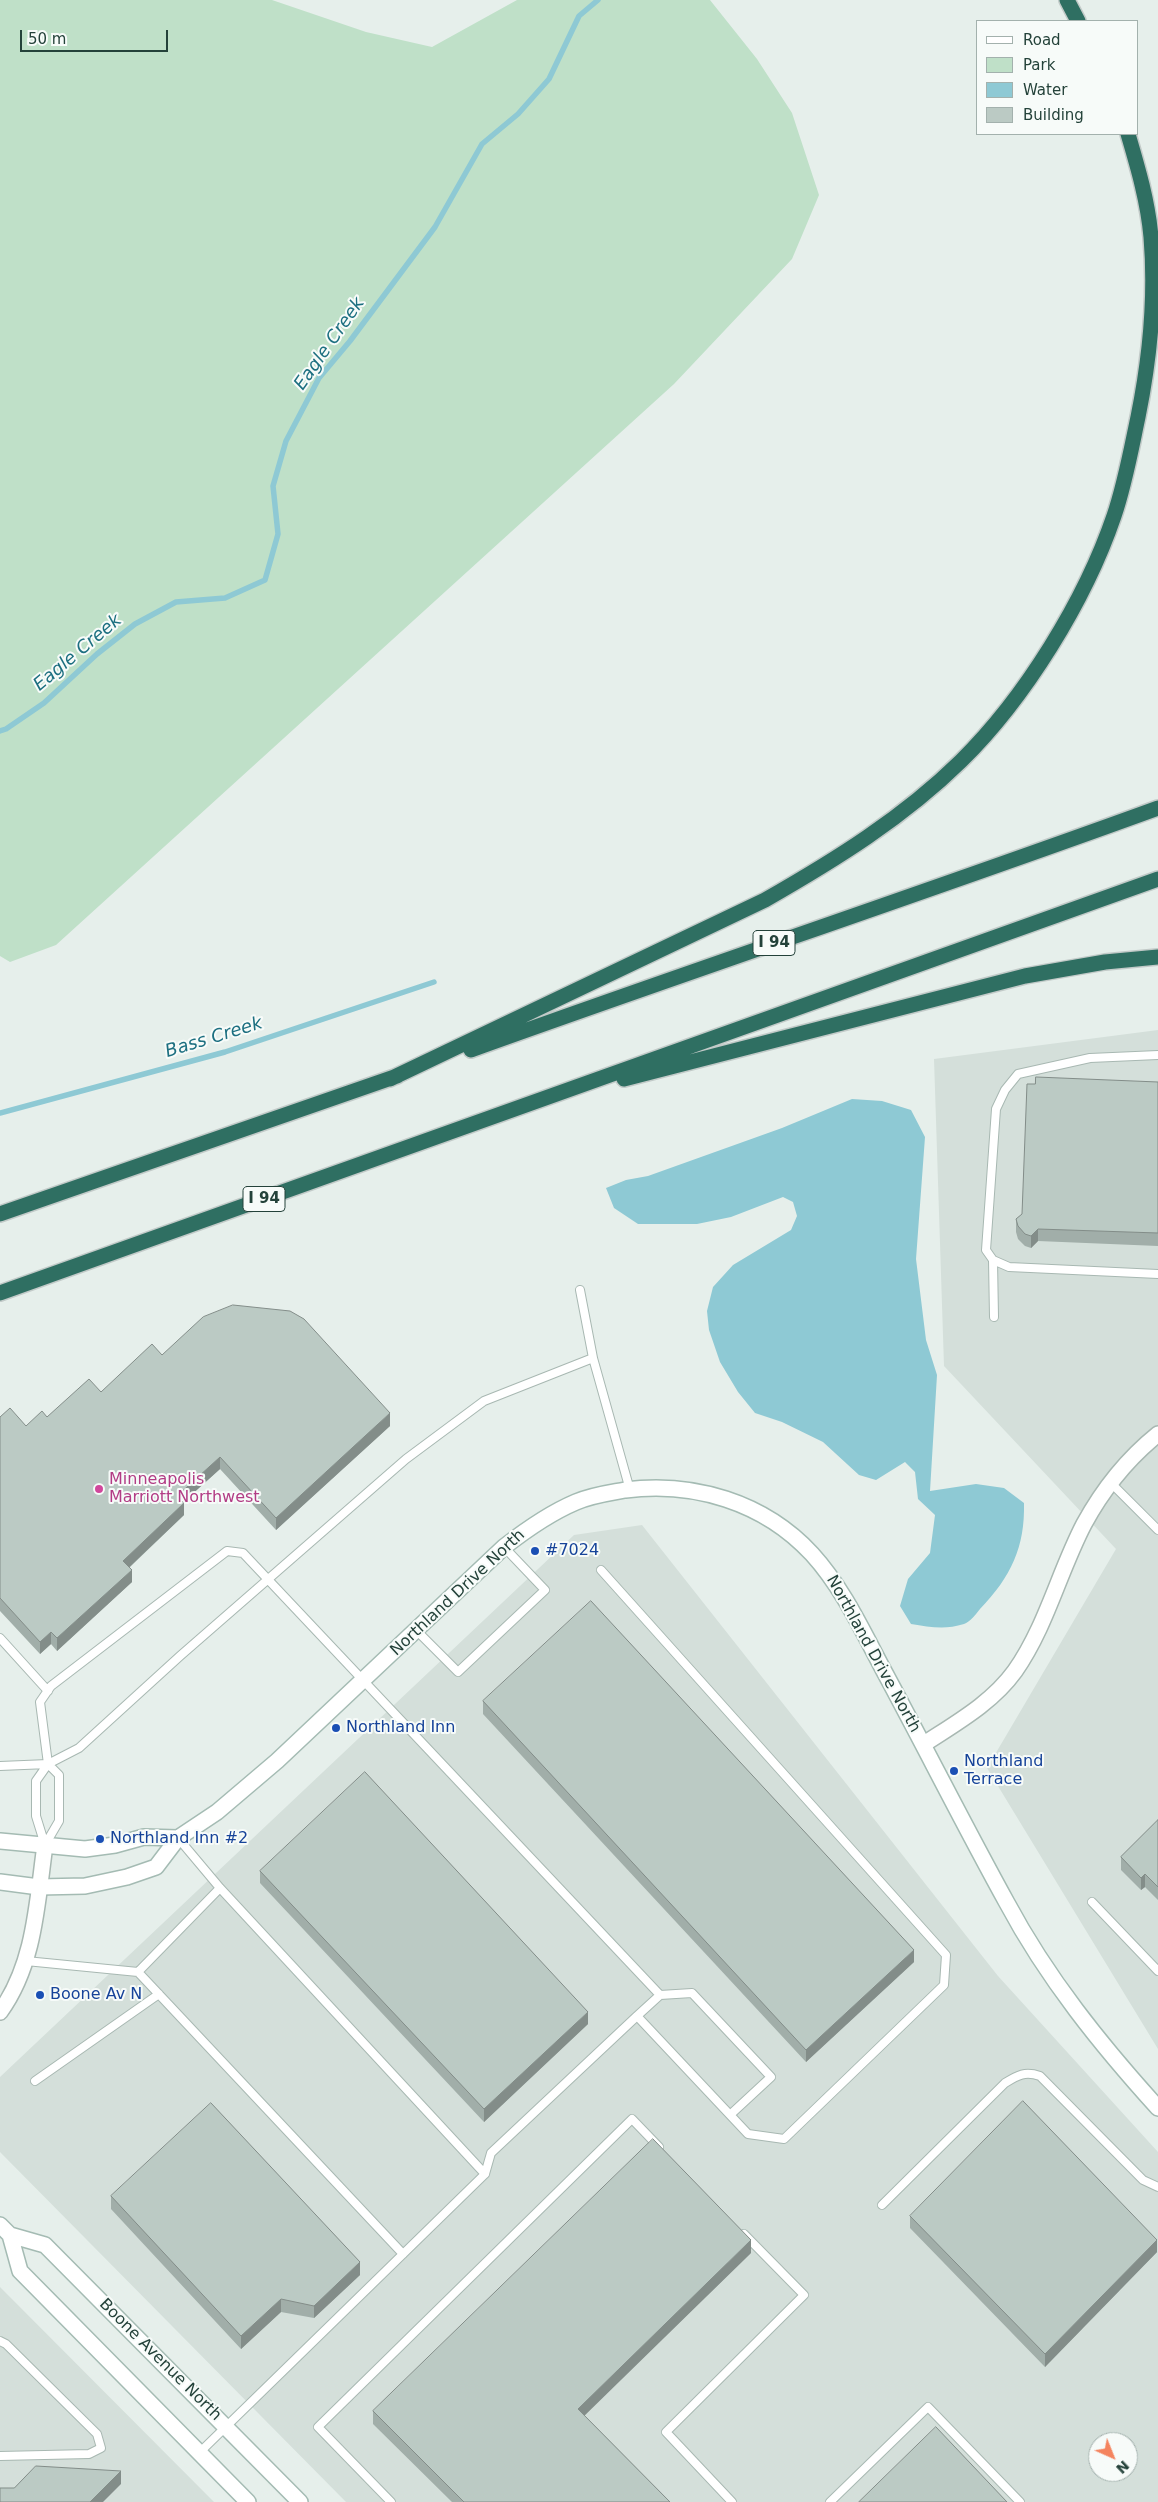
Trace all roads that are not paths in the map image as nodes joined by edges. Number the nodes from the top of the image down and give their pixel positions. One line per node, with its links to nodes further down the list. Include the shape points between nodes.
1 (1067, 0): 2 (highway)
2 (1077, 20)
3 (1128, 135): 8 (highway, via 1148,213 1152,288 1147,370 1129,459 1115,514 1092,571 1062,627 1005,710 962,761 906,809 818,870 765,900)
4 (1158, 808): 8 (highway, I 94)
5 (1158, 879): 9 (highway, I 94)
6 (1158, 957): 9 (highway, via 1105,962 1025,976)
7 (1158, 1055): 11 (lane, via 1090,1058 1018,1074 1005,1090 996,1109 986,1250)
8 (390, 1079): 10 (highway, I 94)
9 (528, 1104): 14 (highway, I 94)
10 (0, 1214)
11 (993, 1260): 12 (lane, via 1009,1267); 15 (lane)
12 (1158, 1274)
13 (580, 1290): 16 (lane)
14 (0, 1293)
15 (994, 1317)
16 (593, 1358): 19 (lane); 23 (lane, via 484,1402 406,1459)
17 (1158, 1434): 18 (street, via 1127,1461)
18 (1110, 1482): 20 (lane); 28 (street, via 1084,1524 1033,1642 1014,1673 984,1704)
19 (630, 1490): 21 (street, Northland Drive North, via 578,1500 530,1527); 28 (street, Northland Drive North, via 662,1487 717,1496 758,1512 785,1530 810,1552 844,1598)
20 (1158, 1530)
21 (504, 1547): 24 (street, Northland Drive North); 24 (lane, via 545,1590 458,1672)
22 (601, 1570): 47 (lane, via 946,1956 944,1985 784,2139 748,2134)
23 (267, 1580): 26 (lane); 27 (lane, via 243,1553 227,1551); 29 (lane, via 79,1748)
24 (416, 1630): 26 (street, Northland Drive North)
25 (0, 1638): 27 (lane)
26 (362, 1681): 31 (street, Northland Drive North, via 245,1789); 42 (lane)
27 (48, 1691): 29 (lane, via 40,1702)
28 (924, 1744): 46 (street, Northland Drive North, via 1008,1906 1055,1980 1109,2053)
29 (48, 1764): 30 (lane); 33 (lane, via 36,1781 36,1816); 33 (lane, via 59,1775 59,1821)
30 (0, 1766)
31 (178, 1838): 33 (street, via 144,1837 85,1849); 35 (street, Northland Drive North, via 156,1867 134,1875 84,1886); 36 (lane)
32 (0, 1841): 33 (street)
33 (45, 1845): 35 (street)
34 (0, 1882): 35 (street, Northland Drive North)
35 (39, 1887): 38 (street)
36 (220, 1888): 40 (lane); 49 (lane)
37 (1092, 1902): 39 (lane)
38 (26, 1961): 40 (lane); 43 (street, via 19,1981)
39 (1158, 1971)
40 (138, 1972): 41 (lane)
41 (159, 1994): 45 (lane); 54 (lane)
42 (660, 1995): 44 (lane); 47 (lane, via 692,1993 771,2077)
43 (0, 2012)
44 (637, 2016): 47 (lane); 49 (lane, via 491,2152)
45 (35, 2081)
46 (1158, 2108)
47 (731, 2114)
48 (667, 2154): 61 (lane, via 632,2119 318,2427)
49 (485, 2174): 54 (lane)
50 (1158, 2187): 51 (lane, via 1143,2180 1040,2076 1030,2072 1019,2074 1005,2083)
51 (882, 2205)
52 (735, 2225): 62 (lane, via 804,2295 666,2432)
53 (5, 2230): 56 (street, Boone Avenue North, via 45,2244); 57 (street, Boone Avenue North, via 20,2271)
54 (403, 2254): 56 (lane)
55 (0, 2341): 58 (lane, via 97,2434 101,2448 88,2454)
56 (226, 2427): 57 (lane); 60 (street, Boone Avenue North)
57 (199, 2453): 59 (street, Boone Avenue North)
58 (0, 2456)
59 (248, 2502)
60 (300, 2502)
61 (391, 2502)
62 (732, 2502)
63 (830, 2502): 64 (lane, via 928,2407)
64 (1020, 2502)

